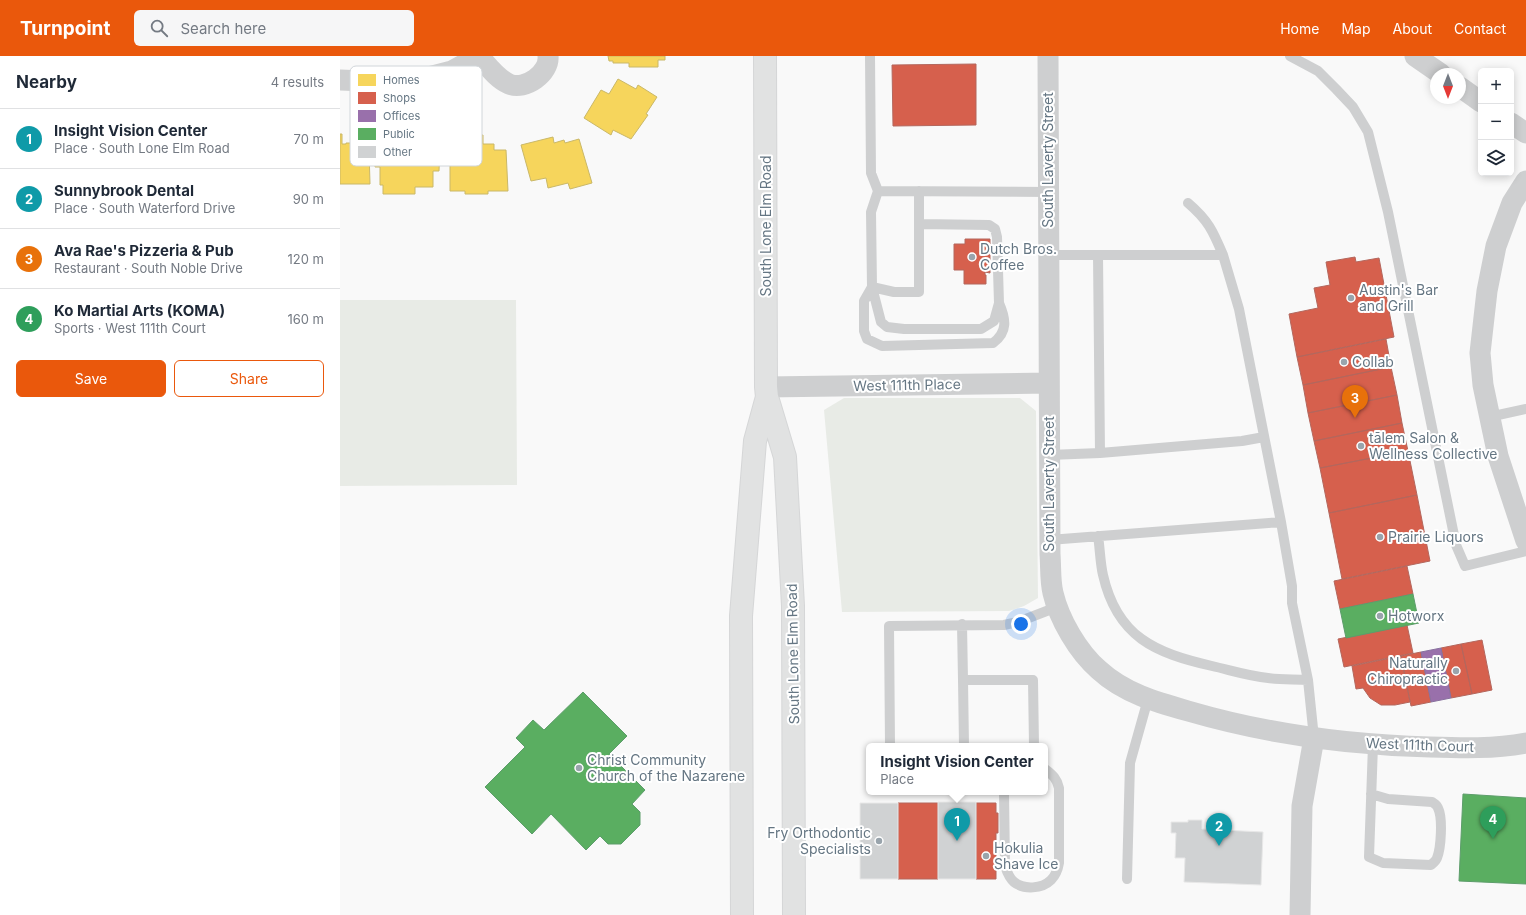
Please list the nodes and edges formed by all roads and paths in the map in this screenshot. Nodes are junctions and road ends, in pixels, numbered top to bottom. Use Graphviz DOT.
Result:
graph roads {
  1 [pos="479,56"];
  2 [pos="548,56"];
  3 [pos="765,56"];
  4 [pos="870,56"];
  5 [pos="1048,56"];
  6 [pos="1290,56"];
  7 [pos="1415,56"];
  8 [pos="462,66"];
  9 [pos="1432,68"];
  10 [pos="340,80"];
  11 [pos="350,80"];
  12 [pos="1466,91"];
  13 [pos="1478,100"];
  14 [pos="1514,125"];
  15 [pos="1526,133"];
  16 [pos="1526,181"];
  17 [pos="878,192"];
  18 [pos="919,192"];
  19 [pos="1049,192"];
  20 [pos="1188,203"];
  21 [pos="919,224"];
  22 [pos="1048,256"];
  23 [pos="1098,256"];
  24 [pos="1223,256"];
  25 [pos="872,288"];
  26 [pos="999,303"];
  27 [pos="1049,383"];
  28 [pos="767,392"];
  29 [pos="1526,409"];
  30 [pos="1489,417"];
  31 [pos="1264,437"];
  32 [pos="1100,453"];
  33 [pos="1049,455"];
  34 [pos="1281,522"];
  35 [pos="1098,536"];
  36 [pos="1049,540"];
  37 [pos="1526,541"];
  38 [pos="1526,551"];
  39 [pos="1057,607"];
  40 [pos="962,624"];
  41 [pos="963,680"];
  42 [pos="1308,680"];
  43 [pos="1148,699"];
  44 [pos="1314,738"];
  45 [pos="890,743"];
  46 [pos="964,743"];
  47 [pos="1034,743"];
  48 [pos="1526,743"];
  49 [pos="1373,745"];
  50 [pos="1048,771"];
  51 [pos="1371,794"];
  52 [pos="1004,795"];
  53 [pos="1127,879"];
  54 [pos="742,915"];
  55 [pos="794,915"];
  56 [pos="1300,915"];
  1 -- 2 [label="street"];
  1 -- 8 [label="street"];
  3 -- 28 [label="street, South Lone Elm Road"];
  4 -- 17 [label="lane"];
  5 -- 19 [label="street, South Laverty Street"];
  6 -- 38 [label="lane"];
  7 -- 9 [label="street"];
  10 -- 11 [label="street"];
  12 -- 13 [label="street"];
  14 -- 15 [label="street"];
  16 -- 30 [label="street"];
  17 -- 18 [label="lane"];
  17 -- 25 [label="lane"];
  18 -- 19 [label="lane"];
  18 -- 21 [label="lane"];
  19 -- 22 [label="street, South Laverty Street"];
  20 -- 24 [label="lane"];
  21 -- 25 [label="lane"];
  21 -- 26 [label="lane"];
  22 -- 23 [label="lane"];
  22 -- 27 [label="street, South Laverty Street"];
  23 -- 24 [label="lane"];
  23 -- 32 [label="lane"];
  24 -- 31 [label="lane"];
  25 -- 26 [label="lane"];
  25 -- 26 [label="lane"];
  27 -- 28 [label="street, West 111th Place"];
  27 -- 33 [label="street, South Laverty Street"];
  28 -- 54 [label="street, South Lone Elm Road"];
  28 -- 55 [label="street, South Lone Elm Road"];
  29 -- 30 [label="lane"];
  30 -- 37 [label="street"];
  31 -- 32 [label="lane"];
  31 -- 34 [label="lane"];
  32 -- 33 [label="lane"];
  33 -- 36 [label="street, South Laverty Street"];
  34 -- 35 [label="lane"];
  34 -- 42 [label="lane"];
  35 -- 36 [label="lane"];
  35 -- 42 [label="lane"];
  36 -- 39 [label="street, South Laverty Street"];
  39 -- 40 [label="lane"];
  39 -- 43 [label="street, South Laverty Street"];
  40 -- 41 [label="lane"];
  40 -- 45 [label="lane"];
  41 -- 46 [label="lane"];
  41 -- 47 [label="lane"];
  42 -- 44 [label="lane"];
  43 -- 44 [label="street, South Laverty Street"];
  43 -- 53 [label="lane"];
  44 -- 49 [label="street, West 111th Court"];
  44 -- 56 [label="street"];
  48 -- 49 [label="street, West 111th Court"];
  49 -- 51 [label="lane"];
  50 -- 52 [label="lane"];
  51 -- 51 [label="lane"];
}
